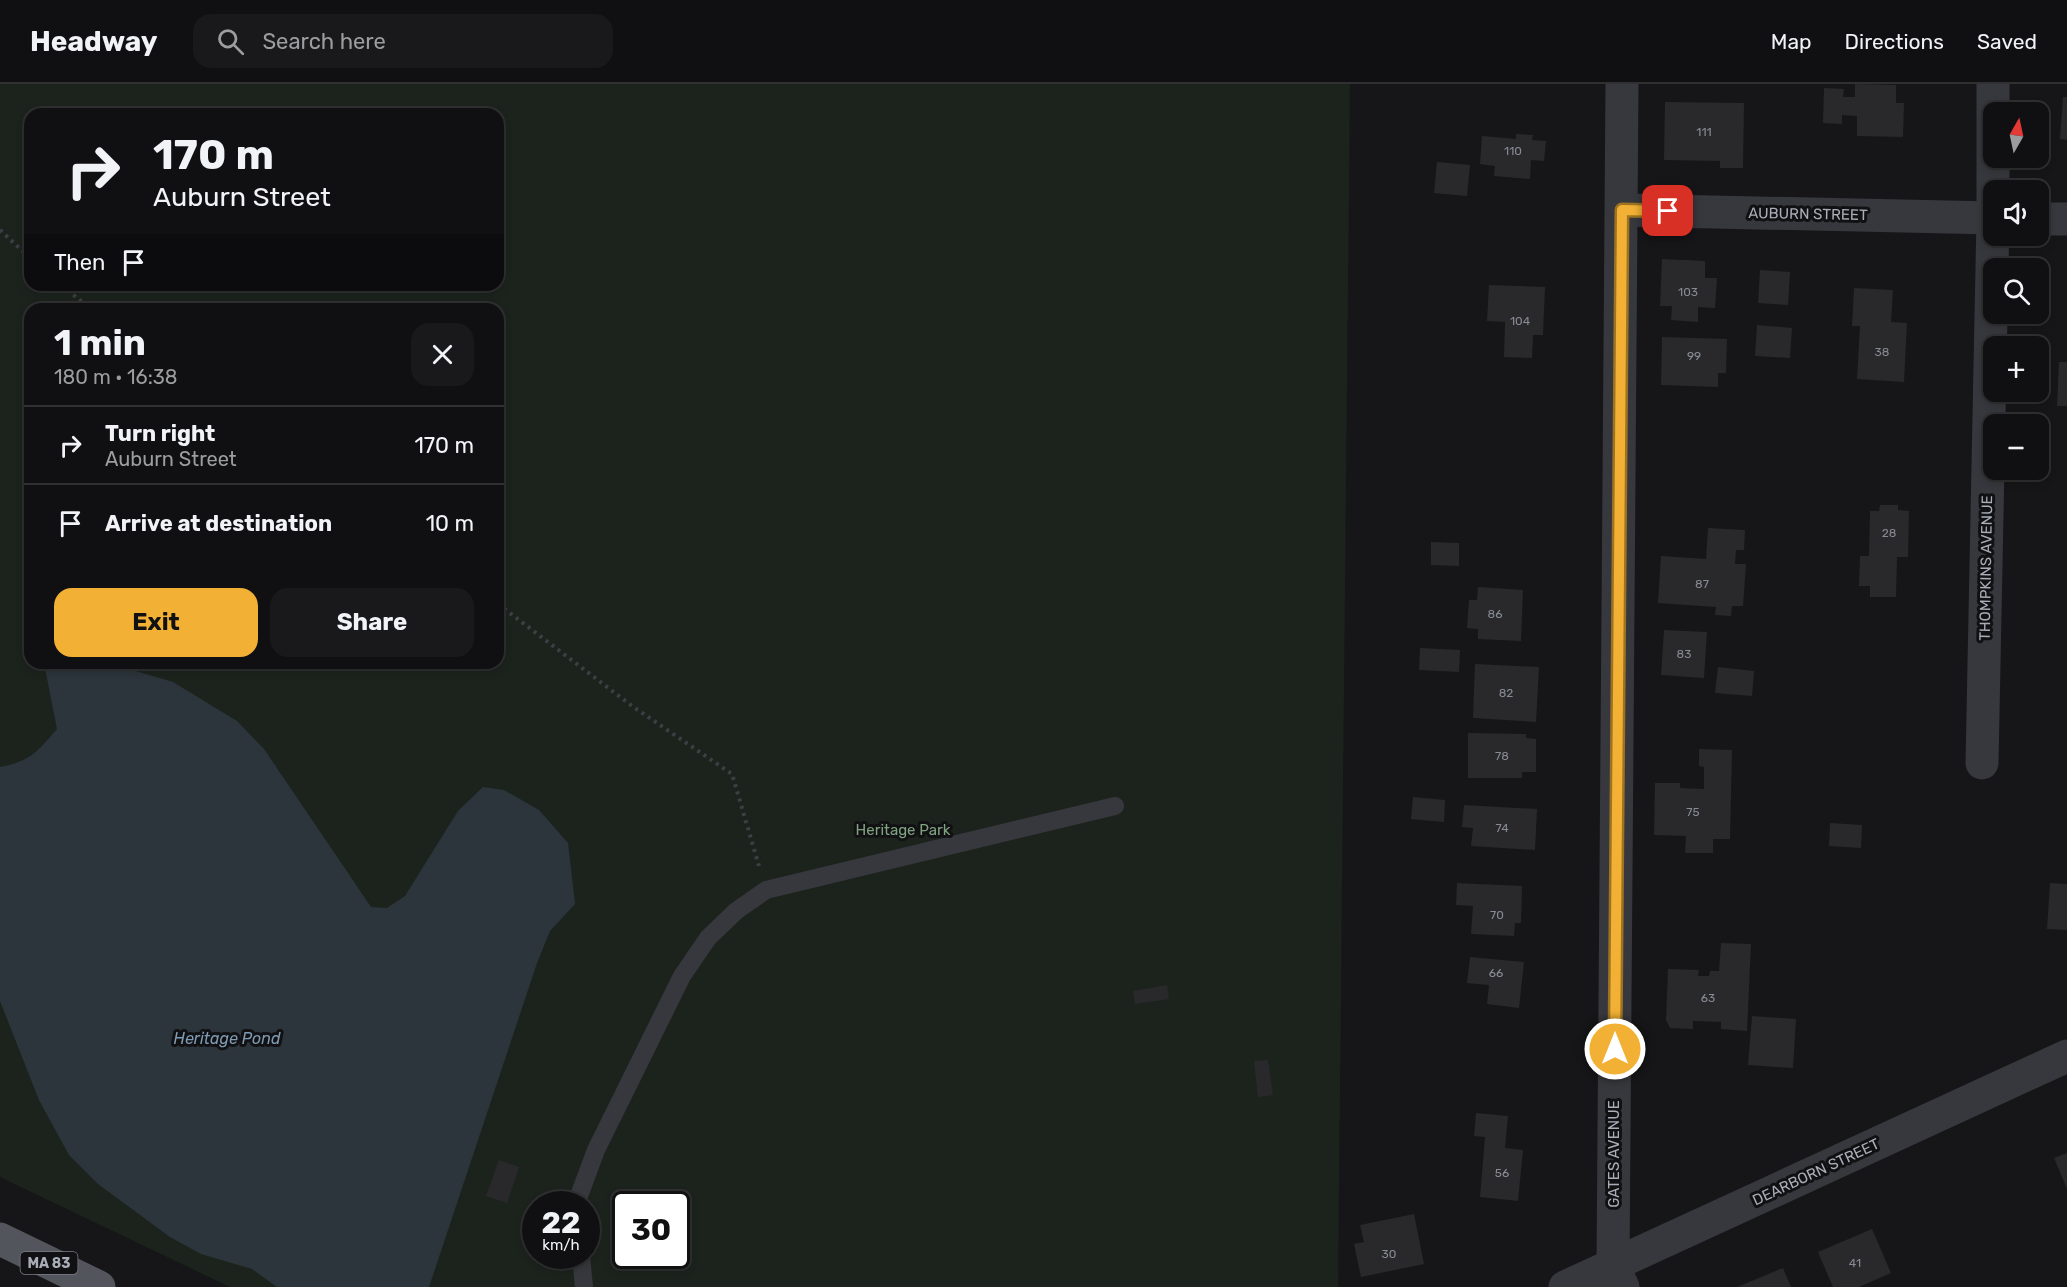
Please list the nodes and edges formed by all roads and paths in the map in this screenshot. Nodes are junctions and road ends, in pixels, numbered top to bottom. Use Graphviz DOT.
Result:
graph roads {
  1 [pos="1622,84"];
  2 [pos="1993,84"];
  3 [pos="1993,180"];
  4 [pos="1622,210"];
  5 [pos="1983,218"];
  6 [pos="2049,219"];
  7 [pos="2067,219"];
  8 [pos="0,230"];
  9 [pos="1992,246"];
  10 [pos="24,252"];
  11 [pos="69,291"];
  12 [pos="83,303"];
  13 [pos="504,609"];
  14 [pos="1982,764"];
  15 [pos="1115,806"];
  16 [pos="766,890"];
  17 [pos="2067,1056"];
  18 [pos="581,1191"];
  19 [pos="0,1239"];
  20 [pos="582,1269"];
  21 [pos="1618,1276"];
  22 [pos="99,1287"];
  23 [pos="584,1287"];
  24 [pos="1565,1287"];
  1 -- 4 [label="street, GATES AVENUE"];
  2 -- 3 [label="street, THOMPKINS AVENUE"];
  4 -- 5 [label="street, AUBURN STREET"];
  4 -- 21 [label="street, GATES AVENUE"];
  6 -- 7 [label="street"];
  8 -- 10 [label="path"];
  9 -- 14 [label="street, THOMPKINS AVENUE"];
  11 -- 12 [label="path"];
  13 -- 16 [label="path"];
  15 -- 16 [label="lane"];
  16 -- 18 [label="lane"];
  17 -- 21 [label="street, DEARBORN STREET"];
  19 -- 22 [label="main road, MA 83"];
  20 -- 23 [label="lane"];
  21 -- 24 [label="street, DEARBORN STREET"];
}
